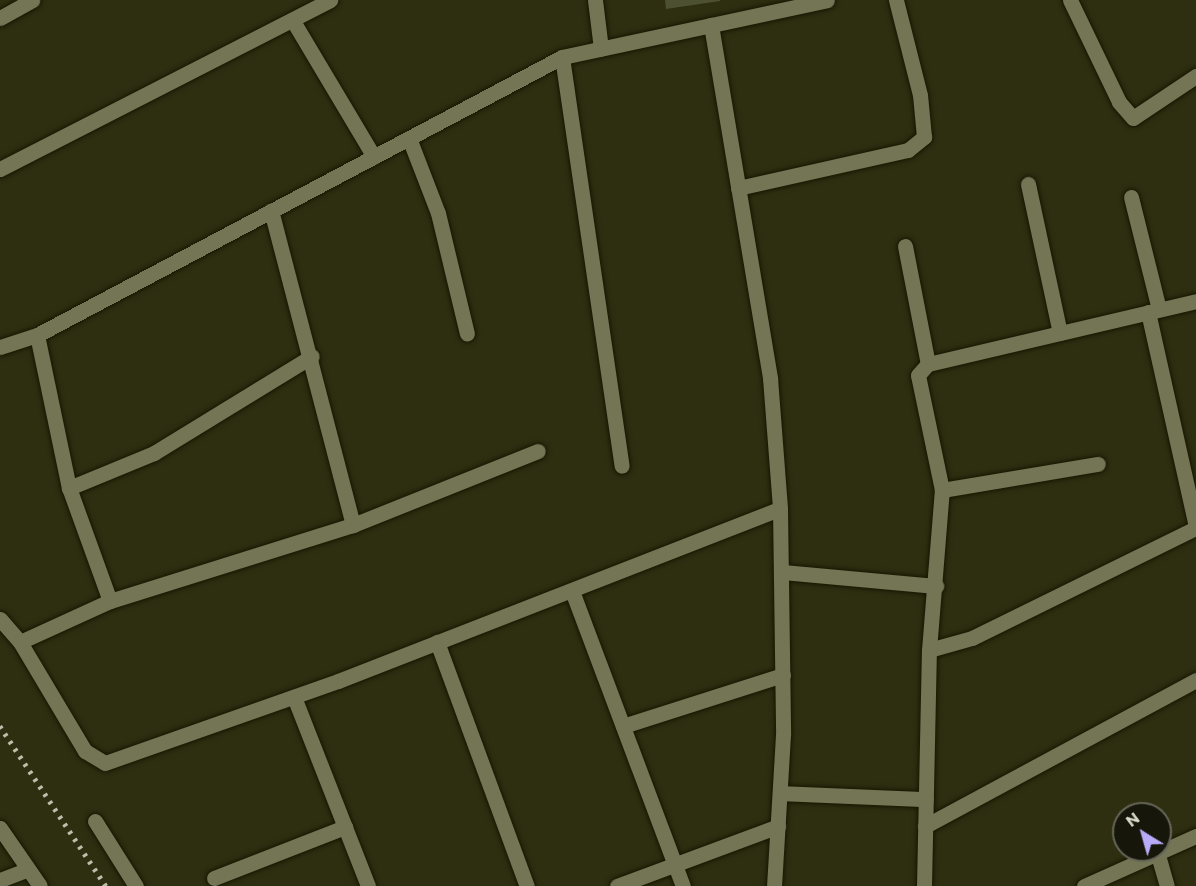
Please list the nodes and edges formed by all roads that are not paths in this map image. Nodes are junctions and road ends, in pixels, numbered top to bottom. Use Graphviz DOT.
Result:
graph roads {
  1 [pos="32,0"];
  2 [pos="330,0"];
  3 [pos="595,0"];
  4 [pos="827,0"];
  5 [pos="896,0"];
  6 [pos="1070,0"];
  7 [pos="766,6"];
  8 [pos="0,18"];
  9 [pos="293,21"];
  10 [pos="711,25"];
  11 [pos="601,49"];
  12 [pos="562,57"];
  13 [pos="1196,76"];
  14 [pos="409,138"];
  15 [pos="374,157"];
  16 [pos="0,169"];
  17 [pos="1028,184"];
  18 [pos="738,188"];
  19 [pos="1131,198"];
  20 [pos="271,211"];
  21 [pos="905,246"];
  22 [pos="1196,301"];
  23 [pos="1153,311"];
  24 [pos="1060,333"];
  25 [pos="467,334"];
  26 [pos="37,335"];
  27 [pos="0,346"];
  28 [pos="312,356"];
  29 [pos="928,364"];
  30 [pos="538,451"];
  31 [pos="1098,464"];
  32 [pos="621,466"];
  33 [pos="69,488"];
  34 [pos="942,490"];
  35 [pos="780,509"];
  36 [pos="353,525"];
  37 [pos="1196,527"];
  38 [pos="782,572"];
  39 [pos="936,586"];
  40 [pos="572,591"];
  41 [pos="110,601"];
  42 [pos="0,619"];
  43 [pos="20,642"];
  44 [pos="437,642"];
  45 [pos="929,650"];
  46 [pos="783,675"];
  47 [pos="1196,680"];
  48 [pos="294,697"];
  49 [pos="623,726"];
  50 [pos="780,793"];
  51 [pos="926,799"];
  52 [pos="95,821"];
  53 [pos="778,826"];
  54 [pos="925,826"];
  55 [pos="0,828"];
  56 [pos="345,828"];
  57 [pos="1196,836"];
  58 [pos="1172,848"];
  59 [pos="1146,862"];
  60 [pos="1160,862"];
  61 [pos="675,864"];
  62 [pos="28,869"];
  63 [pos="214,878"];
  64 [pos="1118,879"];
  65 [pos="0,880"];
  66 [pos="40,886"];
  67 [pos="136,886"];
  68 [pos="368,886"];
  69 [pos="527,886"];
  70 [pos="617,886"];
  71 [pos="683,886"];
  72 [pos="774,886"];
  73 [pos="924,886"];
  74 [pos="1084,886"];
  75 [pos="1167,886"];
  1 -- 8 [label="street"];
  2 -- 9 [label="street"];
  3 -- 11 [label="street"];
  4 -- 7 [label="street"];
  5 -- 18 [label="street"];
  6 -- 13 [label="street"];
  7 -- 10 [label="street"];
  9 -- 15 [label="street"];
  9 -- 16 [label="street"];
  10 -- 11 [label="street"];
  10 -- 18 [label="street"];
  11 -- 12 [label="street"];
  12 -- 14 [label="street"];
  12 -- 32 [label="street"];
  14 -- 15 [label="street"];
  14 -- 25 [label="street"];
  15 -- 20 [label="street"];
  17 -- 24 [label="street"];
  18 -- 35 [label="street"];
  19 -- 23 [label="street"];
  20 -- 26 [label="street"];
  20 -- 28 [label="street"];
  21 -- 29 [label="street"];
  22 -- 23 [label="street"];
  23 -- 24 [label="street"];
  23 -- 37 [label="street"];
  24 -- 29 [label="street"];
  26 -- 27 [label="street"];
  26 -- 33 [label="street"];
  28 -- 33 [label="street"];
  28 -- 36 [label="street"];
  29 -- 34 [label="street"];
  30 -- 36 [label="street"];
  31 -- 34 [label="street"];
  33 -- 41 [label="street"];
  34 -- 39 [label="street"];
  35 -- 38 [label="street"];
  35 -- 40 [label="street"];
  36 -- 41 [label="street"];
  37 -- 45 [label="street"];
  38 -- 39 [label="street"];
  38 -- 46 [label="street"];
  39 -- 45 [label="street"];
  40 -- 44 [label="street"];
  40 -- 49 [label="street"];
  41 -- 43 [label="street"];
  42 -- 43 [label="street"];
  43 -- 48 [label="street"];
  44 -- 48 [label="street"];
  44 -- 69 [label="street"];
  45 -- 51 [label="street"];
  46 -- 49 [label="street"];
  46 -- 50 [label="street"];
  47 -- 54 [label="street"];
  48 -- 56 [label="street"];
  49 -- 61 [label="street"];
  50 -- 51 [label="street"];
  50 -- 53 [label="street"];
  51 -- 54 [label="street"];
  52 -- 67 [label="street"];
  53 -- 61 [label="street"];
  53 -- 72 [label="street"];
  54 -- 73 [label="street"];
  55 -- 62 [label="street"];
  56 -- 63 [label="street"];
  56 -- 68 [label="street"];
  57 -- 58 [label="street"];
  59 -- 64 [label="street"];
  60 -- 75 [label="street"];
  61 -- 70 [label="street"];
  61 -- 71 [label="street"];
  62 -- 65 [label="street"];
  62 -- 66 [label="street"];
  64 -- 74 [label="street"];
}
